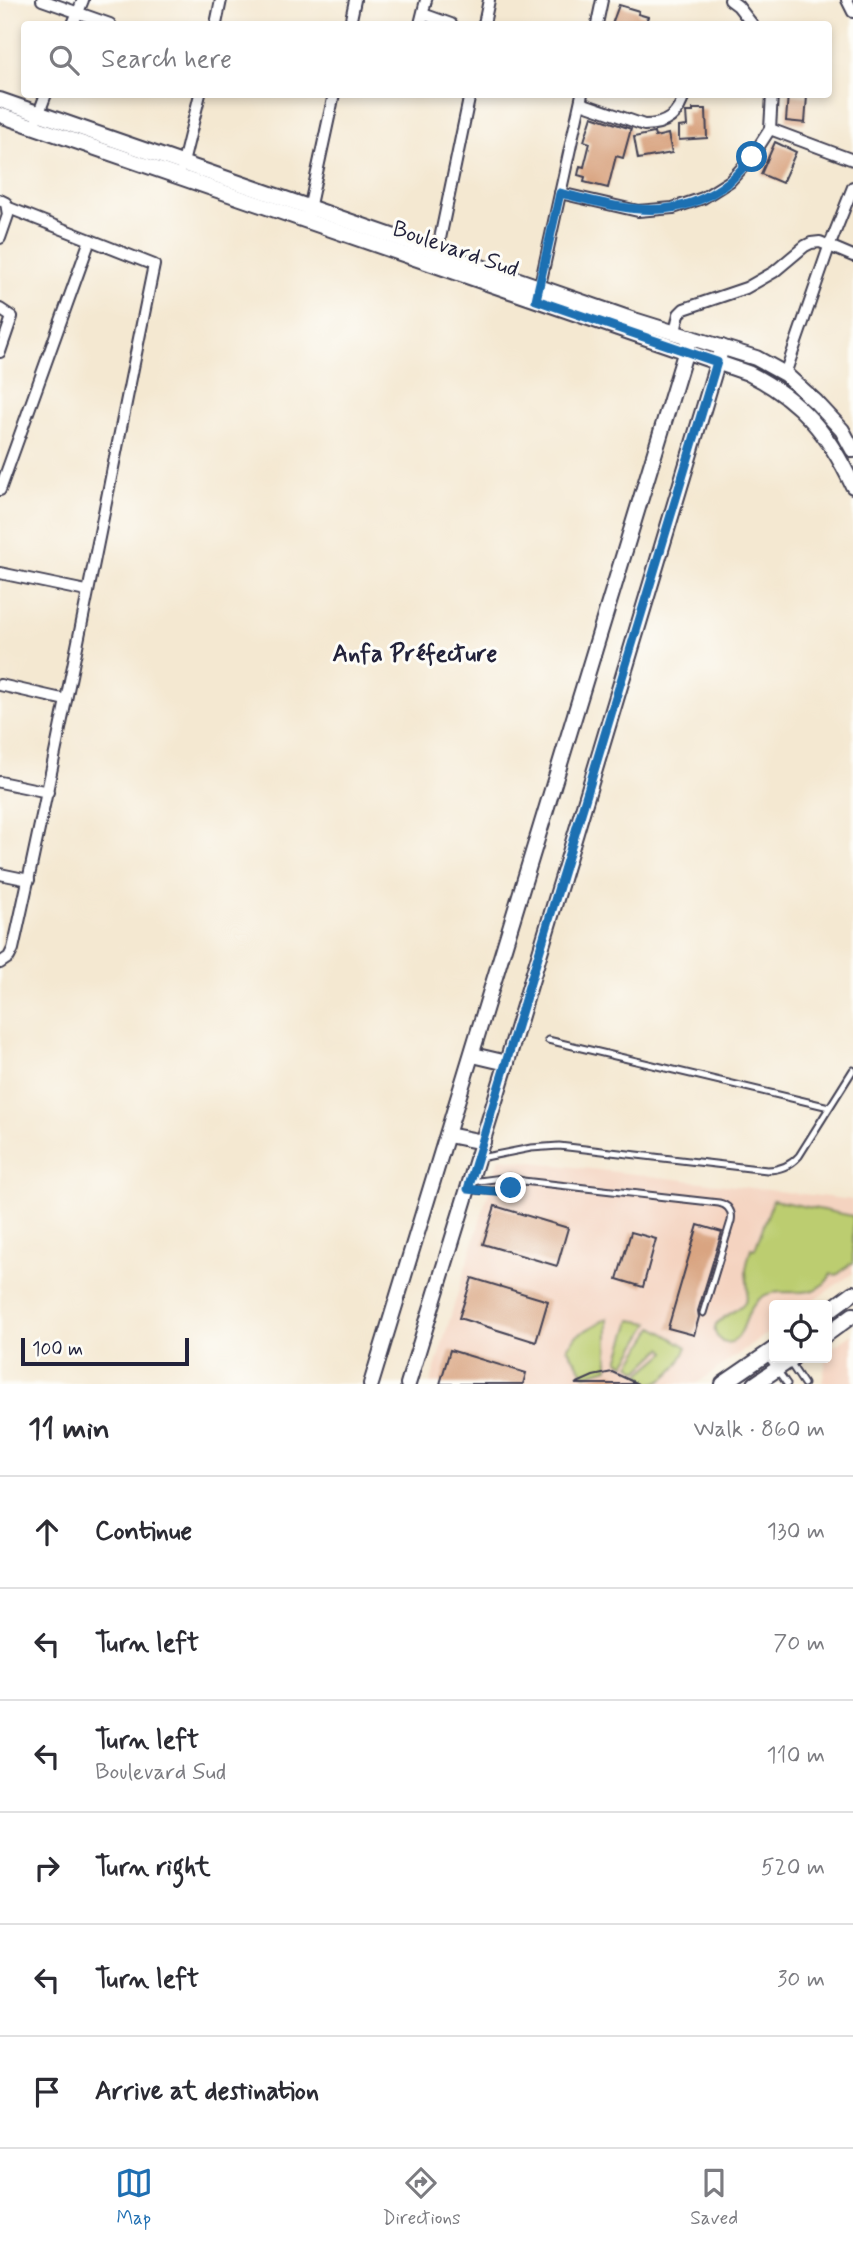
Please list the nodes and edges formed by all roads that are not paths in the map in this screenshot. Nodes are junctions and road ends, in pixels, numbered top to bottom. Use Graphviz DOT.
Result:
graph roads {
  1 [pos="42,0"];
  2 [pos="83,0"];
  3 [pos="221,0"];
  4 [pos="355,0"];
  5 [pos="426,0"];
  6 [pos="489,0"];
  7 [pos="602,0"];
  8 [pos="730,0"];
  9 [pos="847,0"];
  10 [pos="853,12"];
  11 [pos="76,19"];
  12 [pos="421,19"];
  13 [pos="217,21"];
  14 [pos="351,21"];
  15 [pos="485,21"];
  16 [pos="598,21"];
  17 [pos="750,21"];
  18 [pos="44,98"];
  19 [pos="199,98"];
  20 [pos="333,98"];
  21 [pos="469,98"];
  22 [pos="682,98"];
  23 [pos="772,98"];
  24 [pos="581,99"];
  25 [pos="0,100"];
  26 [pos="0,116"];
  27 [pos="36,120"];
  28 [pos="770,129"];
  29 [pos="853,160"];
  30 [pos="181,170"];
  31 [pos="853,187"];
  32 [pos="560,193"];
  33 [pos="4,204"];
  34 [pos="308,214"];
  35 [pos="0,238"];
  36 [pos="90,240"];
  37 [pos="829,247"];
  38 [pos="853,256"];
  39 [pos="436,258"];
  40 [pos="538,293"];
  41 [pos="0,309"];
  42 [pos="683,340"];
  43 [pos="722,346"];
  44 [pos="0,352"];
  45 [pos="717,362"];
  46 [pos="785,374"];
  47 [pos="847,427"];
  48 [pos="853,450"];
  49 [pos="853,486"];
  50 [pos="0,490"];
  51 [pos="0,573"];
  52 [pos="86,591"];
  53 [pos="0,685"];
  54 [pos="66,700"];
  55 [pos="0,782"];
  56 [pos="48,792"];
  57 [pos="0,874"];
  58 [pos="29,880"];
  59 [pos="0,963"];
  60 [pos="548,1040"];
  61 [pos="473,1055"];
  62 [pos="507,1063"];
  63 [pos="853,1070"];
  64 [pos="829,1107"];
  65 [pos="448,1135"];
  66 [pos="483,1142"];
  67 [pos="478,1158"];
  68 [pos="523,1181"];
  69 [pos="469,1186"];
  70 [pos="853,1293"];
  71 [pos="832,1308"];
  72 [pos="703,1313"];
  73 [pos="853,1315"];
  74 [pos="832,1330"];
  75 [pos="769,1353"];
  76 [pos="781,1367"];
  77 [pos="371,1384"];
  78 [pos="408,1384"];
  79 [pos="723,1384"];
  80 [pos="755,1384"];
  81 [pos="787,1384"];
  82 [pos="804,1384"];
  1 -- 11 [label="street"];
  2 -- 11 [label="street"];
  3 -- 13 [label="street"];
  4 -- 14 [label="street"];
  5 -- 12 [label="street"];
  6 -- 15 [label="street"];
  7 -- 16 [label="street"];
  8 -- 17 [label="street"];
  9 -- 10 [label="street"];
  18 -- 27 [label="street"];
  19 -- 30 [label="street"];
  20 -- 34 [label="street"];
  21 -- 39 [label="street"];
  22 -- 24 [label="street"];
  23 -- 28 [label="street"];
  24 -- 32 [label="street"];
  25 -- 27 [label="main road, Boulevard Sud"];
  26 -- 27 [label="main road, Boulevard Sud"];
  27 -- 30 [label="main road, Boulevard Sud"];
  28 -- 29 [label="street"];
  28 -- 32 [label="street"];
  30 -- 34 [label="main road, Boulevard Sud"];
  31 -- 37 [label="street"];
  32 -- 40 [label="street"];
  33 -- 35 [label="street"];
  33 -- 36 [label="street"];
  34 -- 39 [label="main road, Boulevard Sud"];
  36 -- 50 [label="street"];
  36 -- 52 [label="street"];
  37 -- 38 [label="street"];
  37 -- 42 [label="street"];
  37 -- 46 [label="street"];
  39 -- 40 [label="main road, Boulevard Sud"];
  40 -- 42 [label="main road, Boulevard Sud"];
  40 -- 42 [label="main road, Boulevard Sud"];
  41 -- 44 [label="street"];
  42 -- 43 [label="main road, Boulevard Sud"];
  42 -- 45 [label="main road, Boulevard Sud"];
  42 -- 61 [label="main road"];
  43 -- 45 [label="main road"];
  43 -- 46 [label="main road, Boulevard Sud"];
  45 -- 49 [label="main road, Boulevard Sud"];
  45 -- 62 [label="main road"];
  46 -- 47 [label="main road, Boulevard Sud"];
  47 -- 48 [label="main road, Boulevard Sud"];
  51 -- 52 [label="street"];
  52 -- 54 [label="street"];
  53 -- 54 [label="street"];
  54 -- 56 [label="street"];
  55 -- 56 [label="street"];
  56 -- 58 [label="street"];
  57 -- 58 [label="street"];
  58 -- 59 [label="street"];
  60 -- 64 [label="lane"];
  61 -- 62 [label="main road"];
  61 -- 65 [label="main road"];
  62 -- 66 [label="main road"];
  63 -- 64 [label="lane"];
  64 -- 67 [label="lane"];
  65 -- 66 [label="main road"];
  65 -- 77 [label="main road"];
  66 -- 67 [label="main road"];
  67 -- 69 [label="main road"];
  68 -- 69 [label="lane"];
  68 -- 69 [label="lane"];
  68 -- 72 [label="lane"];
  69 -- 78 [label="main road"];
  70 -- 71 [label="main road"];
  73 -- 74 [label="main road"];
  75 -- 79 [label="main road"];
  76 -- 80 [label="main road"];
  76 -- 81 [label="lane"];
  76 -- 82 [label="lane"];
}
